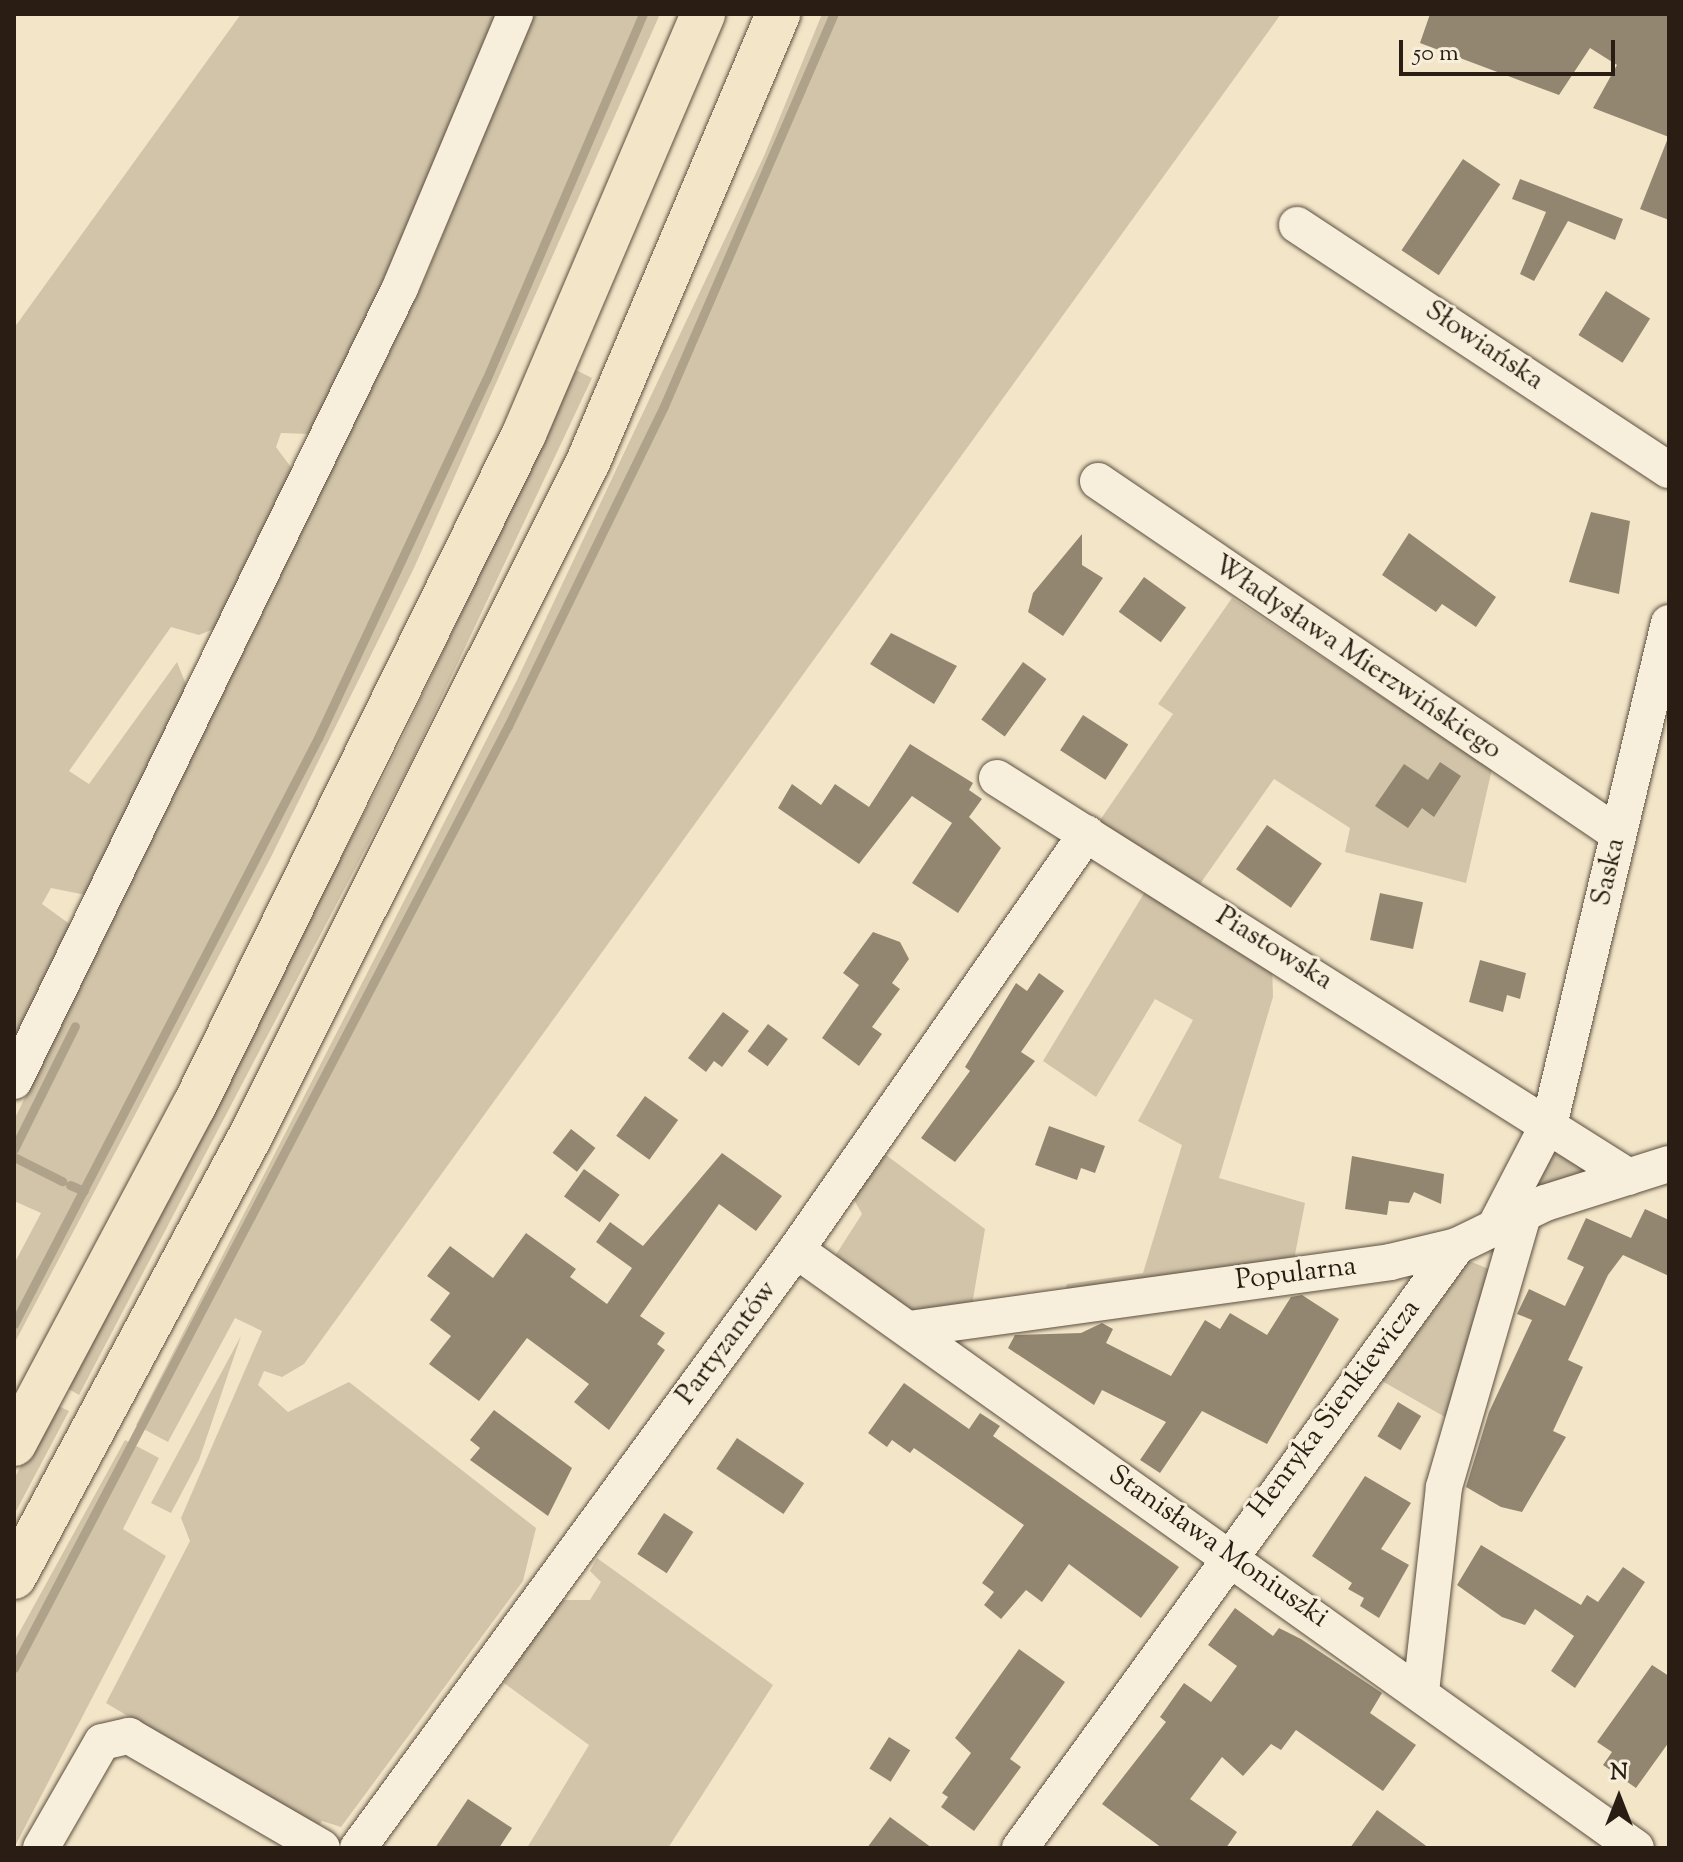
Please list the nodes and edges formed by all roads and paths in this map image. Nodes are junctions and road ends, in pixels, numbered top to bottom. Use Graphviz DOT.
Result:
graph roads {
  1 [pos="515,14"];
  2 [pos="703,14"];
  3 [pos="778,14"];
  4 [pos="1297,225"];
  5 [pos="1669,470"];
  6 [pos="1098,481"];
  7 [pos="1669,623"];
  8 [pos="997,778"];
  9 [pos="1087,833"];
  10 [pos="1618,834"];
  11 [pos="14,1081"];
  12 [pos="1550,1121"];
  13 [pos="1669,1164"];
  14 [pos="1629,1177"];
  15 [pos="1511,1216"];
  16 [pos="1457,1246"];
  17 [pos="796,1250"];
  18 [pos="909,1329"];
  19 [pos="14,1444"];
  20 [pos="1229,1553"];
  21 [pos="14,1577"];
  22 [pos="1421,1692"];
  23 [pos="41,1848"];
  24 [pos="322,1848"];
  25 [pos="358,1848"];
  26 [pos="1020,1848"];
  27 [pos="1636,1848"];
  1 -- 11 [label="street"];
  2 -- 19 [label="highway"];
  3 -- 21 [label="highway"];
  4 -- 5 [label="street, Słowiańska"];
  6 -- 10 [label="street, Władysława Mierzwińskiego"];
  7 -- 10 [label="street, Saska"];
  8 -- 9 [label="street, Piastowska"];
  9 -- 12 [label="street, Piastowska"];
  9 -- 17 [label="street, Partyzantów"];
  10 -- 12 [label="street, Saska"];
  12 -- 14 [label="street, Piastowska"];
  12 -- 15 [label="street, Saska"];
  13 -- 14 [label="street, Popularna"];
  14 -- 15 [label="street, Popularna"];
  15 -- 16 [label="street, Popularna"];
  15 -- 22 [label="street"];
  16 -- 18 [label="street, Popularna"];
  16 -- 20 [label="street, Henryka Sienkiewicza"];
  17 -- 18 [label="street, Stanisława Moniuszki"];
  17 -- 25 [label="street, Partyzantów"];
  18 -- 20 [label="street, Stanisława Moniuszki"];
  20 -- 22 [label="street, Stanisława Moniuszki"];
  20 -- 26 [label="street, Henryka Sienkiewicza"];
  22 -- 27 [label="street, Stanisława Moniuszki"];
  23 -- 24 [label="street"];
}
